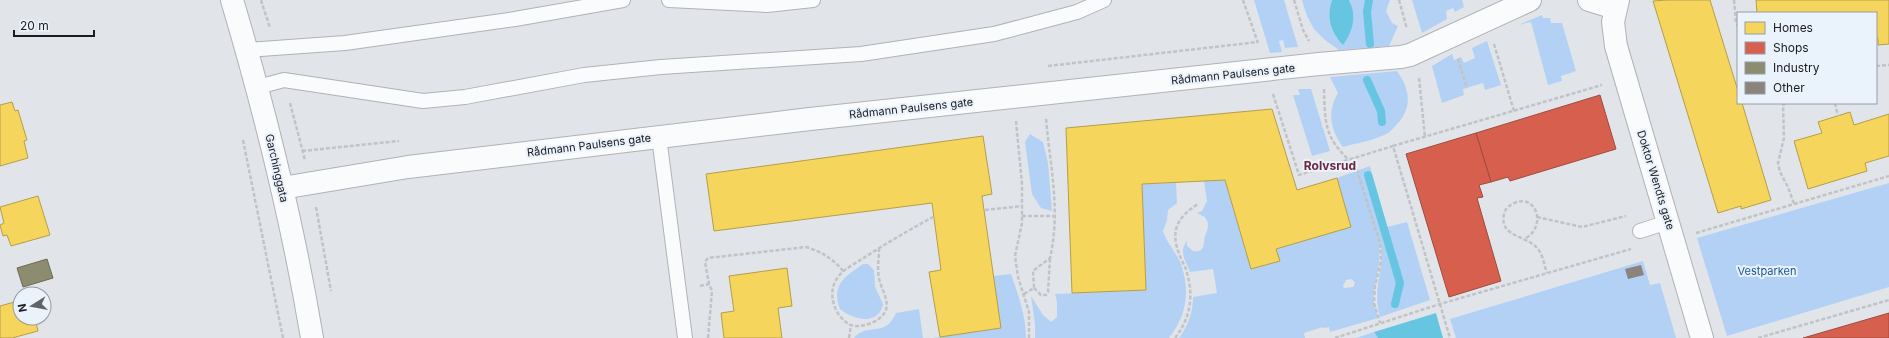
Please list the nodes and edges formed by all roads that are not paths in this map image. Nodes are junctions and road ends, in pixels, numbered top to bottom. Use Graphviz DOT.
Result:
graph roads {
  1 [pos="232,0"];
  2 [pos="623,0"];
  3 [pos="669,0"];
  4 [pos="813,0"];
  5 [pos="1104,0"];
  6 [pos="1530,0"];
  7 [pos="1589,0"];
  8 [pos="1615,10"];
  9 [pos="247,50"];
  10 [pos="258,87"];
  11 [pos="659,137"];
  12 [pos="282,188"];
  13 [pos="1668,222"];
  14 [pos="1640,231"];
  15 [pos="312,338"];
  16 [pos="685,338"];
  17 [pos="1702,338"];
  1 -- 9 [label="street, Garchinggata"];
  2 -- 9 [label="lane"];
  3 -- 4 [label="lane"];
  5 -- 10 [label="lane"];
  6 -- 11 [label="street, Rådmann Paulsens gate"];
  7 -- 8 [label="street"];
  8 -- 13 [label="street, Doktor Wendts gate"];
  9 -- 10 [label="street, Garchinggata"];
  10 -- 12 [label="street, Garchinggata"];
  11 -- 12 [label="street, Rådmann Paulsens gate"];
  11 -- 16 [label="lane"];
  12 -- 15 [label="street, Garchinggata"];
  13 -- 14 [label="lane"];
  13 -- 17 [label="street, Doktor Wendts gate"];
}
